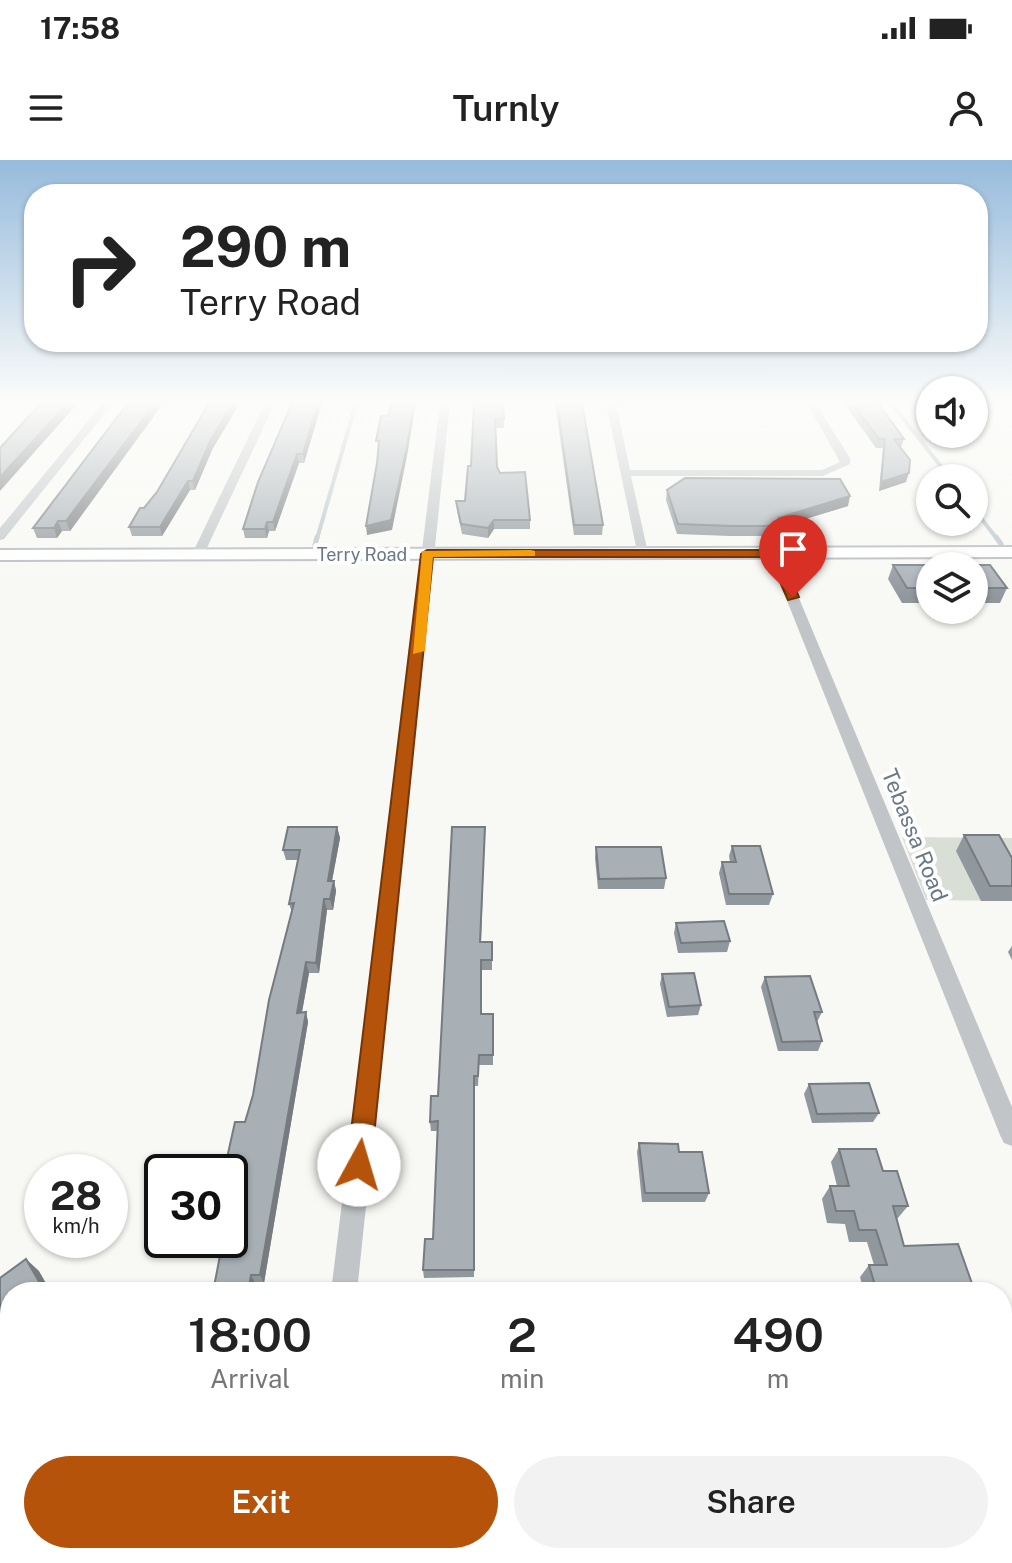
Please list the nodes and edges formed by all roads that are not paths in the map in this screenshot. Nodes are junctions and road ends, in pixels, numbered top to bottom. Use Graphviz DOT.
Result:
graph roads {
  1 [pos="55,468"];
  2 [pos="239,468"];
  3 [pos="437,468"];
  4 [pos="624,468"];
  5 [pos="839,468"];
  6 [pos="625,473"];
  7 [pos="0,536"];
  8 [pos="1012,552"];
  9 [pos="642,553"];
  10 [pos="774,553"];
  11 [pos="198,554"];
  12 [pos="427,554"];
  13 [pos="0,555"];
  14 [pos="1012,1135"];
  15 [pos="345,1282"];
  1 -- 7 [label="street"];
  2 -- 11 [label="street"];
  3 -- 12 [label="street"];
  4 -- 6 [label="street"];
  5 -- 6 [label="street"];
  6 -- 9 [label="street"];
  8 -- 10 [label="street, Terry Road"];
  9 -- 10 [label="street, Terry Road"];
  9 -- 12 [label="street, Terry Road"];
  10 -- 14 [label="street, Tebassa Road"];
  11 -- 12 [label="street, Terry Road"];
  11 -- 13 [label="street, Terry Road"];
  12 -- 15 [label="street"];
}
